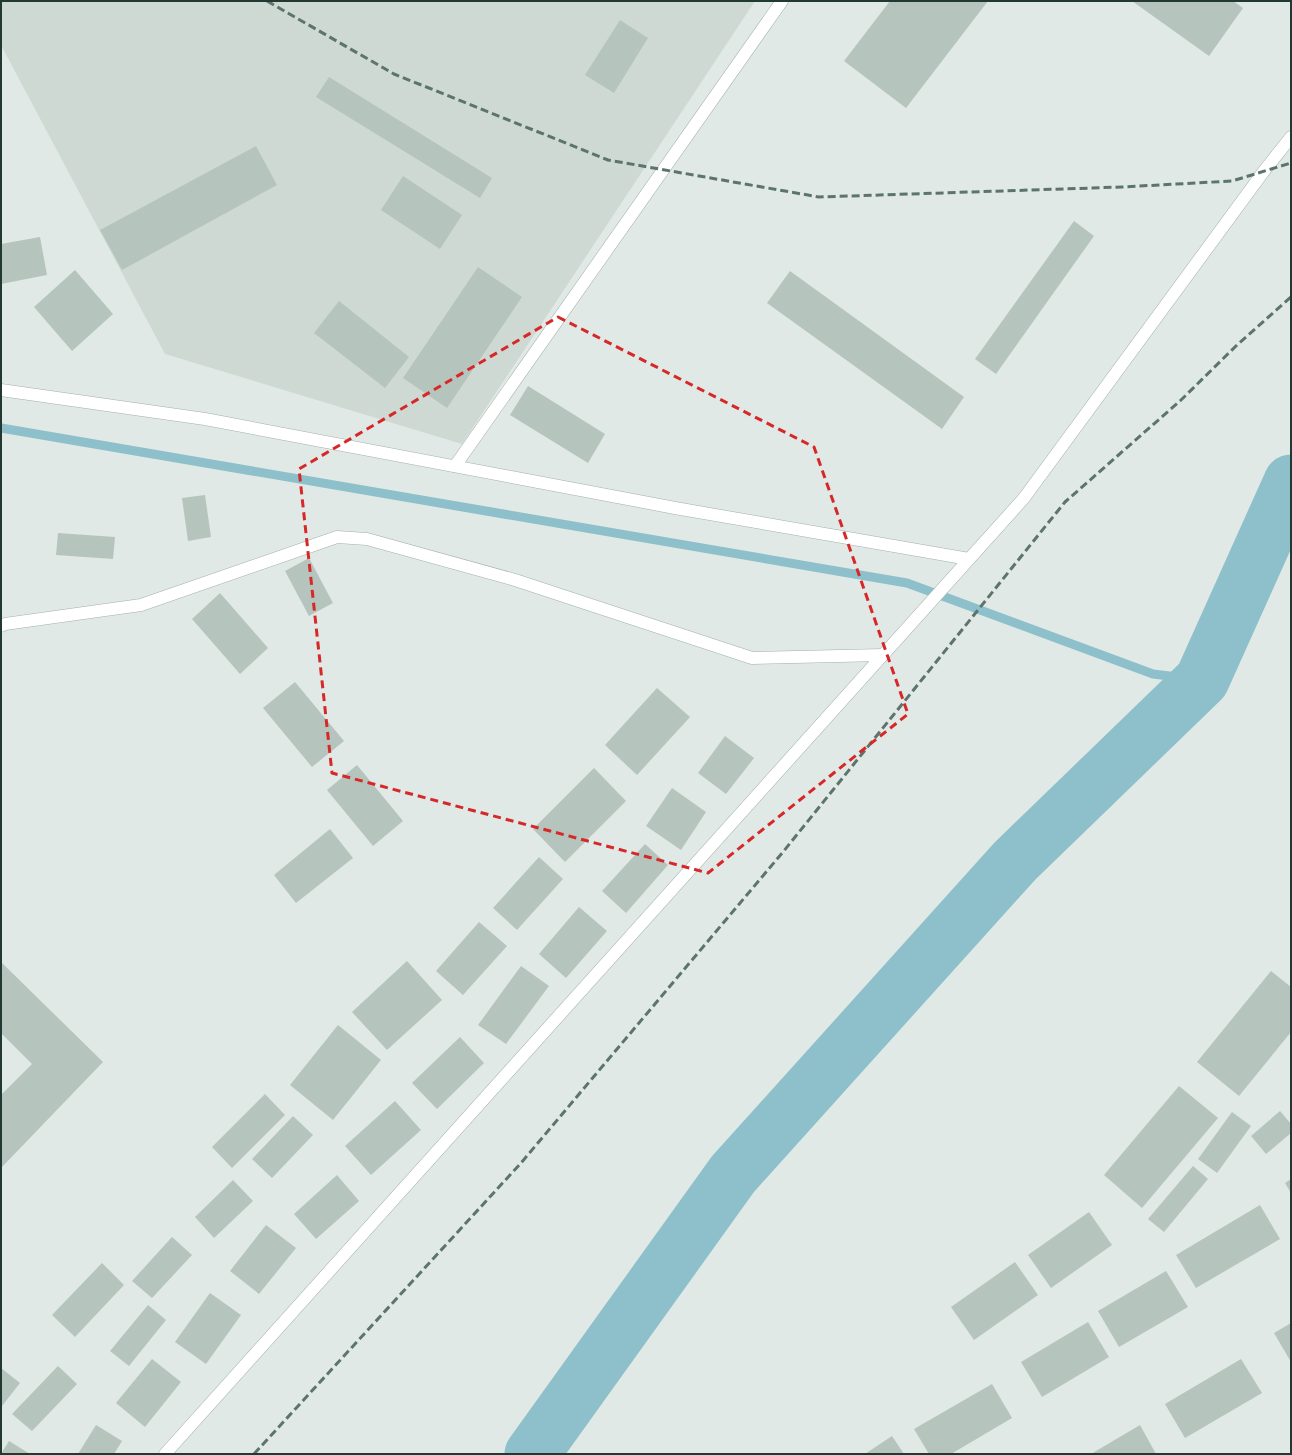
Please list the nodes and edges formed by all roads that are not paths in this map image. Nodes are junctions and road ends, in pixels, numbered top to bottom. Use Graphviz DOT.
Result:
graph roads {
  1 [pos="782,1"];
  2 [pos="1291,137"];
  3 [pos="1,390"];
  4 [pos="455,466"];
  5 [pos="969,559"];
  6 [pos="1,626"];
  7 [pos="883,655"];
  8 [pos="165,1454"];
  1 -- 4 [label="street"];
  2 -- 5 [label="street"];
  3 -- 4 [label="street"];
  4 -- 5 [label="street"];
  5 -- 7 [label="street"];
  6 -- 7 [label="street"];
  7 -- 8 [label="street"];
}
